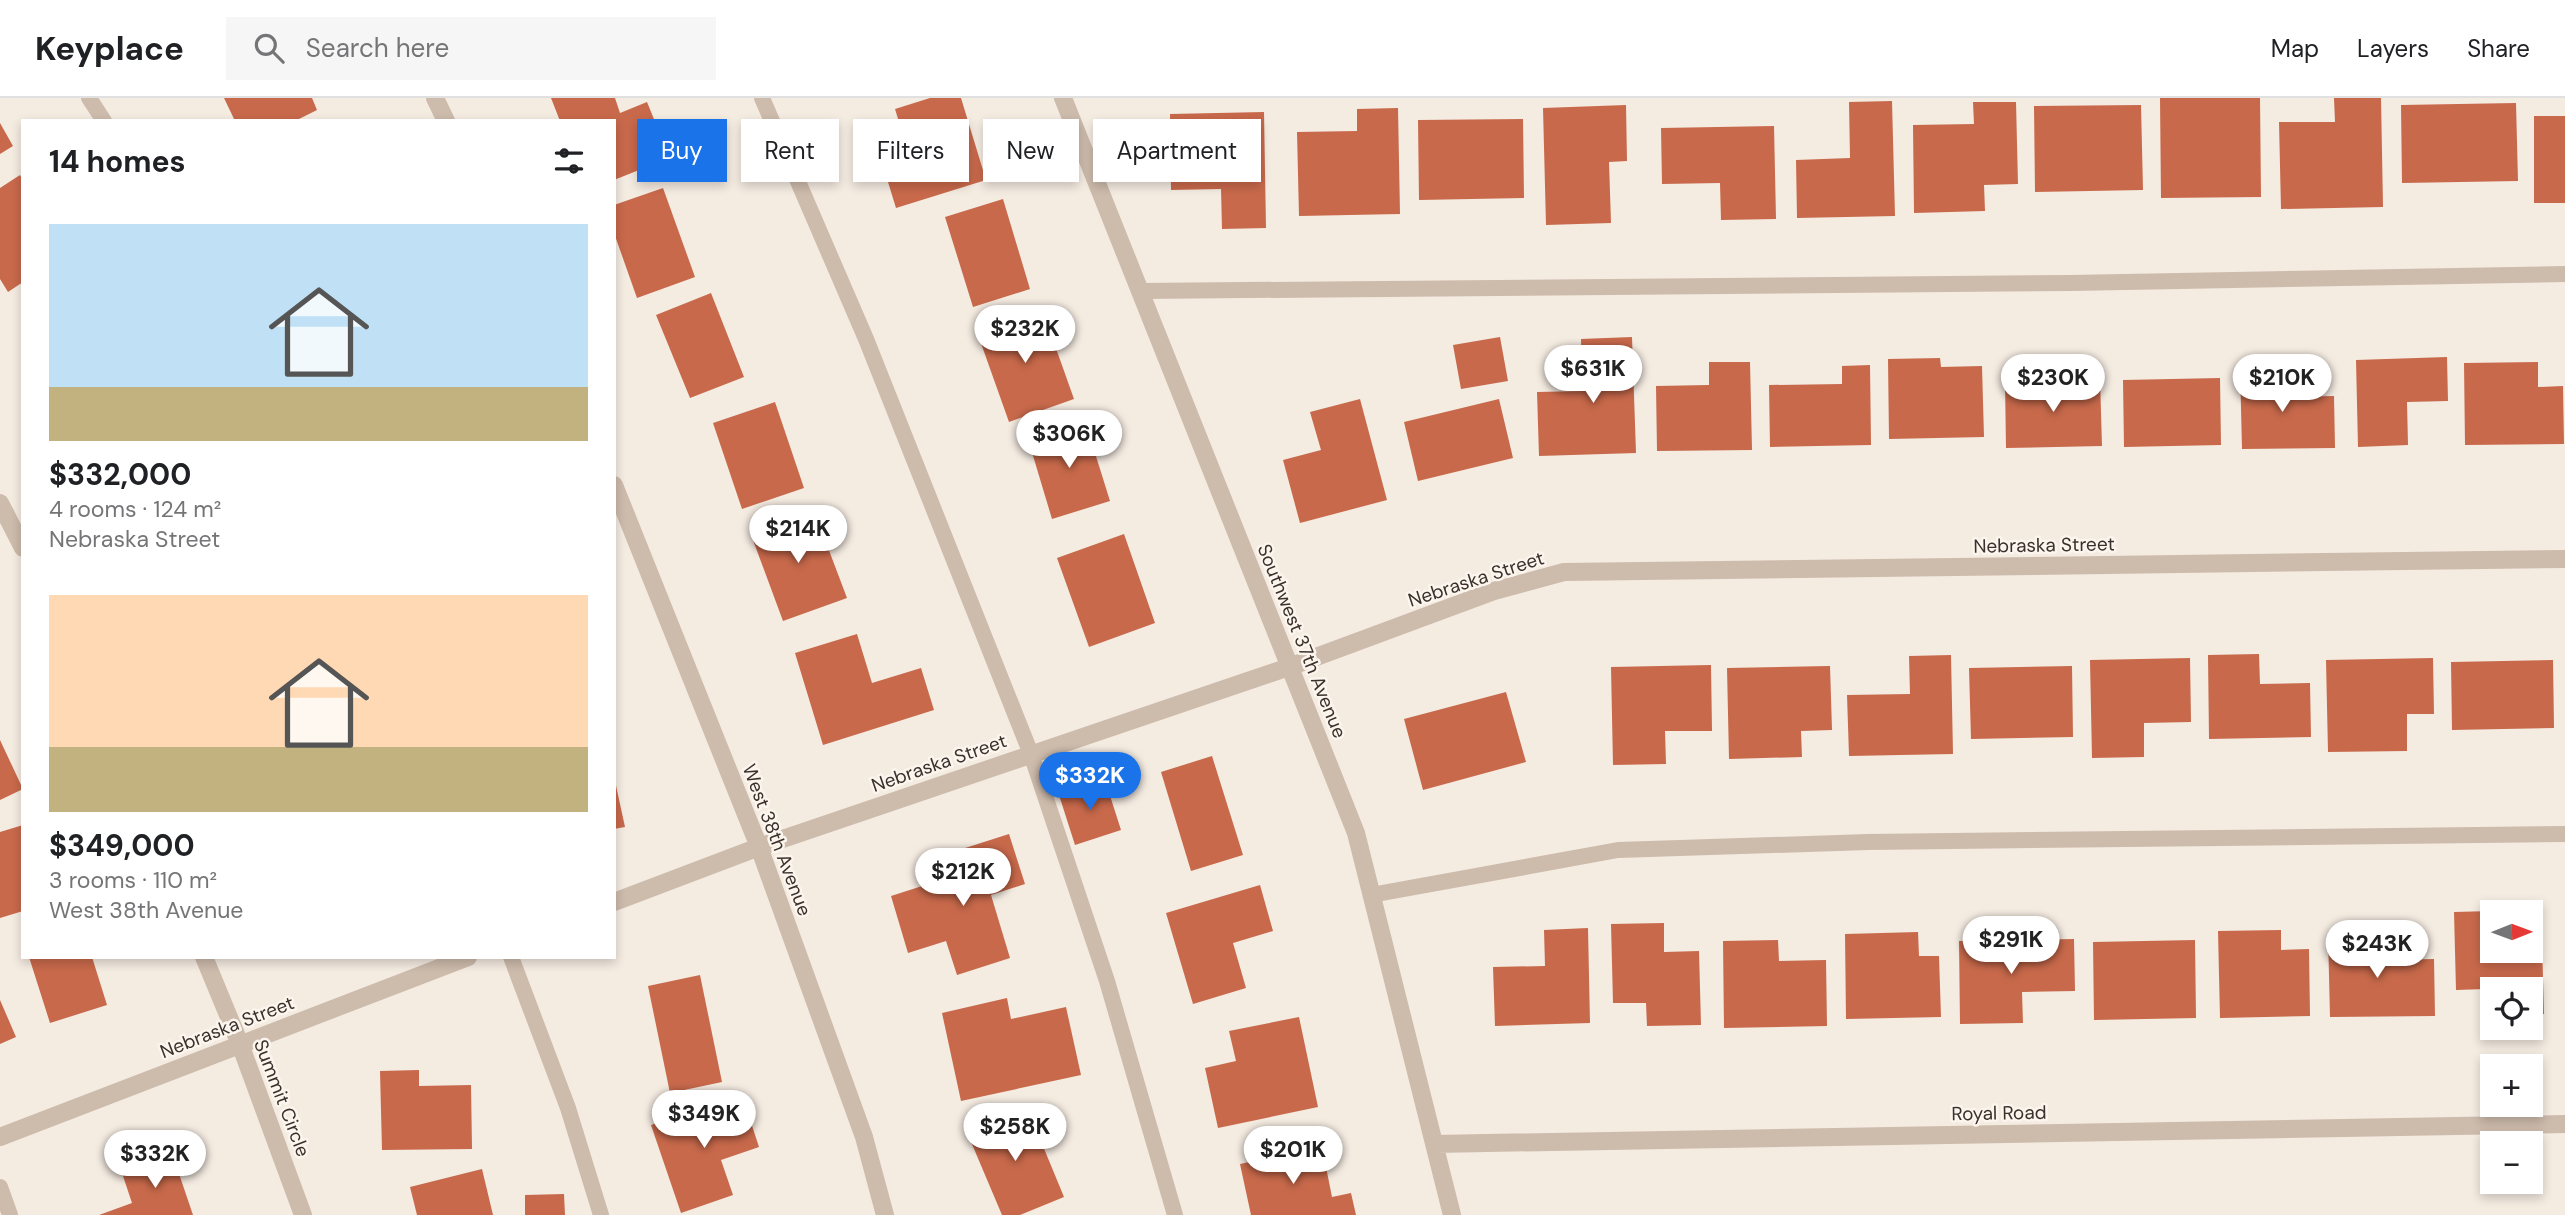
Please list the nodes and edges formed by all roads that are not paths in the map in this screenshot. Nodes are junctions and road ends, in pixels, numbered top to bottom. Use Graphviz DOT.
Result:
graph roads {
  1 [pos="89,98"];
  2 [pos="435,98"];
  3 [pos="762,98"];
  4 [pos="1063,98"];
  5 [pos="103,119"];
  6 [pos="445,119"];
  7 [pos="2565,274"];
  8 [pos="1140,291"];
  9 [pos="616,490"];
  10 [pos="0,503"];
  11 [pos="21,544"];
  12 [pos="2565,559"];
  13 [pos="1289,667"];
  14 [pos="1031,754"];
  15 [pos="2565,834"];
  16 [pos="759,847"];
  17 [pos="1371,895"];
  18 [pos="616,901"];
  19 [pos="205,959"];
  20 [pos="463,959"];
  21 [pos="512,959"];
  22 [pos="240,1045"];
  23 [pos="2565,1124"];
  24 [pos="0,1137"];
  25 [pos="1434,1144"];
  26 [pos="0,1187"];
  27 [pos="10,1215"];
  28 [pos="303,1215"];
  29 [pos="601,1215"];
  30 [pos="885,1215"];
  31 [pos="1175,1215"];
  32 [pos="1452,1215"];
  1 -- 5 [label="lane"];
  2 -- 6 [label="street"];
  3 -- 14 [label="lane"];
  4 -- 8 [label="street, Southwest 37th Avenue"];
  7 -- 8 [label="lane"];
  8 -- 13 [label="street, Southwest 37th Avenue"];
  9 -- 16 [label="street, West 38th Avenue"];
  10 -- 11 [label="street"];
  12 -- 13 [label="street, Nebraska Street"];
  13 -- 14 [label="street, Nebraska Street"];
  13 -- 17 [label="street, Southwest 37th Avenue"];
  14 -- 16 [label="street, Nebraska Street"];
  14 -- 31 [label="lane"];
  15 -- 17 [label="lane"];
  16 -- 18 [label="street, Nebraska Street"];
  16 -- 30 [label="street, West 38th Avenue"];
  17 -- 25 [label="street, Southwest 37th Avenue"];
  19 -- 22 [label="street, Summit Circle"];
  20 -- 22 [label="street, Nebraska Street"];
  21 -- 29 [label="lane"];
  22 -- 24 [label="street, Nebraska Street"];
  22 -- 28 [label="street, Summit Circle"];
  23 -- 25 [label="street, Royal Road"];
  25 -- 32 [label="street, Southwest 37th Avenue"];
  26 -- 27 [label="lane"];
}
